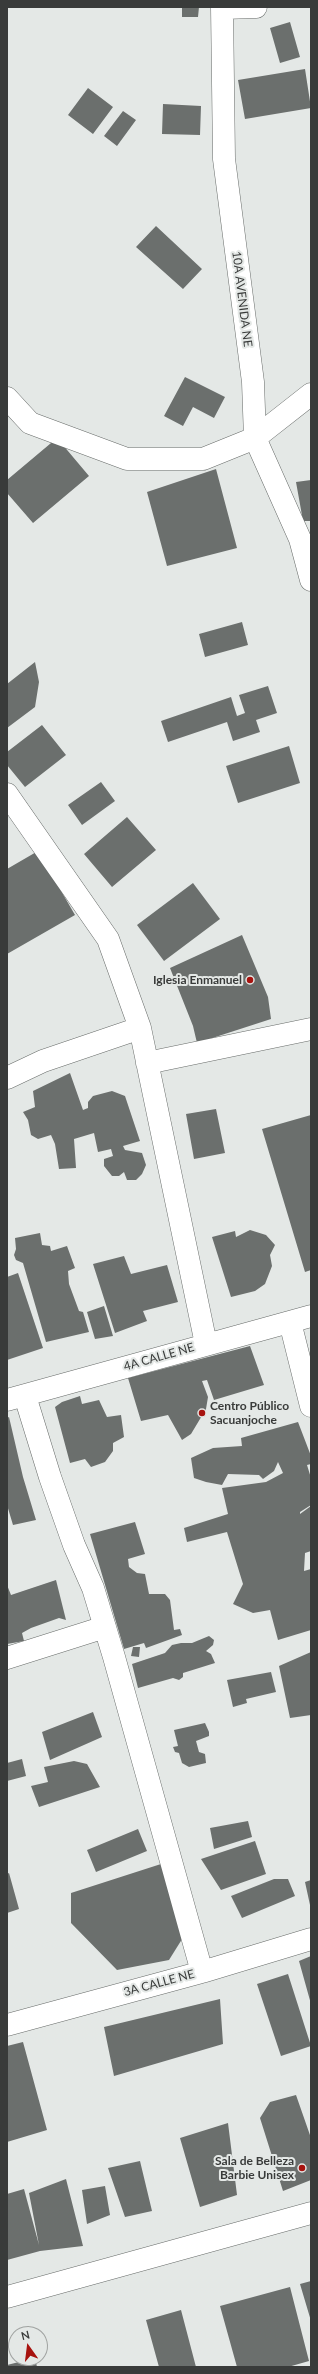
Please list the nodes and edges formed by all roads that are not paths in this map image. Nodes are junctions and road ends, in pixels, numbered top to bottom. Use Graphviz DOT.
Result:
graph roads {
  1 [pos="256,7"];
  2 [pos="222,8"];
  3 [pos="311,394"];
  4 [pos="7,398"];
  5 [pos="255,438"];
  6 [pos="311,580"];
  7 [pos="7,794"];
  8 [pos="140,1028"];
  9 [pos="311,1030"];
  10 [pos="147,1063"];
  11 [pos="7,1078"];
  12 [pos="311,1316"];
  13 [pos="290,1322"];
  14 [pos="206,1344"];
  15 [pos="16,1398"];
  16 [pos="311,1406"];
  17 [pos="105,1627"];
  18 [pos="7,1658"];
  19 [pos="311,1939"];
  20 [pos="202,1972"];
  21 [pos="7,2025"];
  22 [pos="311,2213"];
  23 [pos="7,2297"];
  1 -- 2 [label="street"];
  2 -- 5 [label="street, 10A AVENIDA NE"];
  3 -- 5 [label="street"];
  4 -- 5 [label="street"];
  5 -- 6 [label="street, 10A AVENIDA NE"];
  7 -- 8 [label="street"];
  8 -- 10 [label="street"];
  8 -- 11 [label="street"];
  9 -- 10 [label="street"];
  10 -- 14 [label="street"];
  12 -- 13 [label="street, 4A CALLE NE"];
  13 -- 14 [label="street, 4A CALLE NE"];
  13 -- 16 [label="street"];
  14 -- 15 [label="street, 4A CALLE NE"];
  15 -- 17 [label="street"];
  17 -- 18 [label="street"];
  17 -- 20 [label="street"];
  19 -- 20 [label="street, 3A CALLE NE"];
  20 -- 21 [label="street, 3A CALLE NE"];
  22 -- 23 [label="street"];
}
